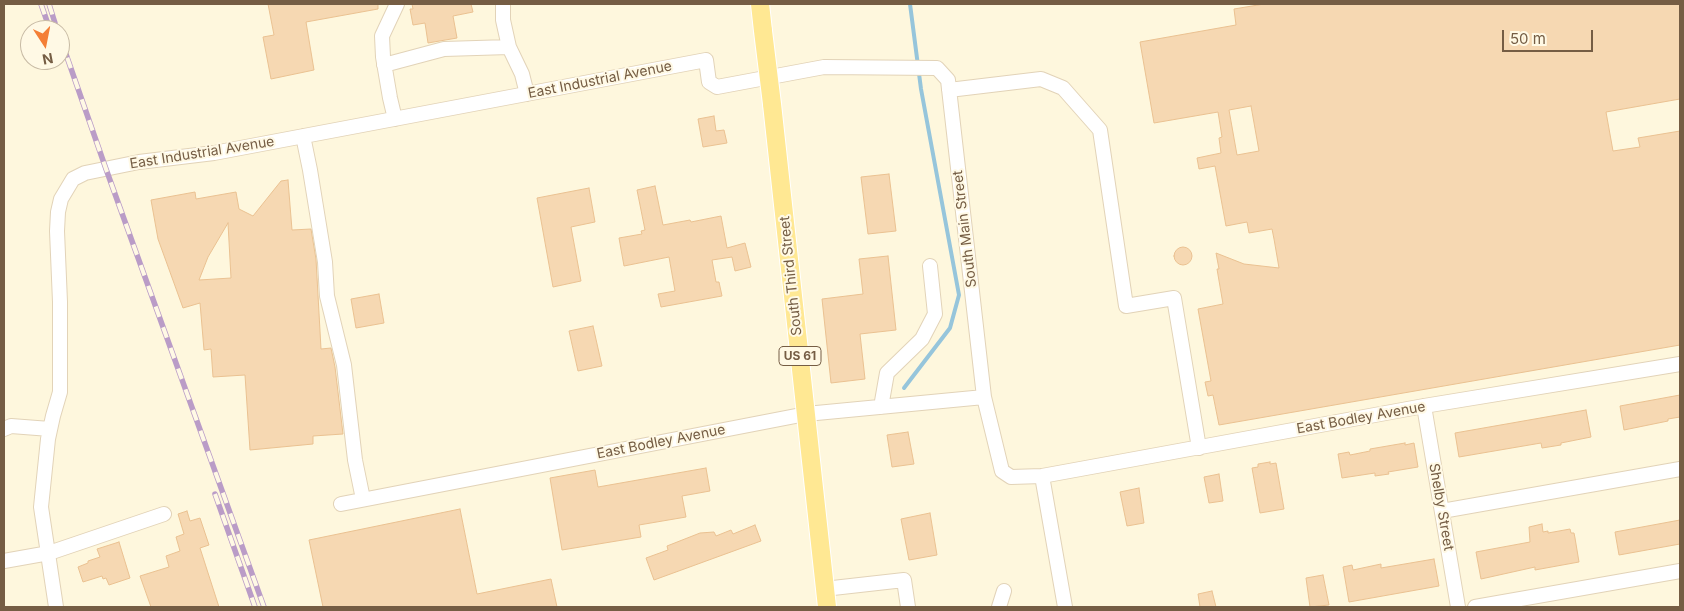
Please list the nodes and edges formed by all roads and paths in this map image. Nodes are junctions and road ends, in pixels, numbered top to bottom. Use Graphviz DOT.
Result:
graph roads {
  1 [pos="397,4"];
  2 [pos="503,4"];
  3 [pos="760,4"];
  4 [pos="508,47"];
  5 [pos="706,60"];
  6 [pos="384,64"];
  7 [pos="949,90"];
  8 [pos="527,94"];
  9 [pos="395,119"];
  10 [pos="303,136"];
  11 [pos="930,266"];
  12 [pos="1680,364"];
  13 [pos="984,397"];
  14 [pos="1424,406"];
  15 [pos="881,407"];
  16 [pos="806,414"];
  17 [pos="4,429"];
  18 [pos="50,429"];
  19 [pos="1199,448"];
  20 [pos="1680,469"];
  21 [pos="1042,476"];
  22 [pos="363,499"];
  23 [pos="341,504"];
  24 [pos="1442,510"];
  25 [pos="164,514"];
  26 [pos="48,553"];
  27 [pos="4,561"];
  28 [pos="1680,572"];
  29 [pos="824,589"];
  30 [pos="1004,591"];
  31 [pos="56,607"];
  32 [pos="827,607"];
  33 [pos="908,607"];
  34 [pos="999,607"];
  35 [pos="1065,607"];
  36 [pos="1458,607"];
  37 [pos="1476,607"];
  1 -- 6 [label="street"];
  2 -- 4 [label="street"];
  3 -- 16 [label="main road, South Third Street / US 61, bridge"];
  4 -- 6 [label="street"];
  4 -- 8 [label="street"];
  5 -- 7 [label="street, South Main Street"];
  5 -- 8 [label="street, East Industrial Avenue"];
  6 -- 9 [label="street"];
  7 -- 13 [label="street, South Main Street"];
  7 -- 19 [label="street"];
  8 -- 9 [label="street, East Industrial Avenue"];
  9 -- 10 [label="street, East Industrial Avenue"];
  10 -- 18 [label="street, East Industrial Avenue"];
  10 -- 22 [label="street"];
  11 -- 15 [label="street"];
  12 -- 14 [label="street, East Bodley Avenue"];
  13 -- 15 [label="street, East Bodley Avenue"];
  13 -- 21 [label="street, South Main Street"];
  14 -- 19 [label="street, East Bodley Avenue"];
  14 -- 24 [label="street, Shelby Street"];
  15 -- 16 [label="street, East Bodley Avenue"];
  16 -- 22 [label="street, East Bodley Avenue"];
  16 -- 29 [label="main road, South Third Street / US 61"];
  17 -- 18 [label="street"];
  18 -- 26 [label="street, East Industrial Avenue"];
  19 -- 21 [label="street, East Bodley Avenue"];
  20 -- 24 [label="street"];
  21 -- 35 [label="street"];
  22 -- 23 [label="street, East Bodley Avenue"];
  24 -- 36 [label="street, Shelby Street"];
  25 -- 26 [label="street"];
  26 -- 27 [label="street"];
  26 -- 31 [label="street, East Industrial Avenue"];
  28 -- 37 [label="street"];
  29 -- 32 [label="main road, South Third Street / US 61"];
  29 -- 33 [label="street"];
  30 -- 34 [label="street"];
}
